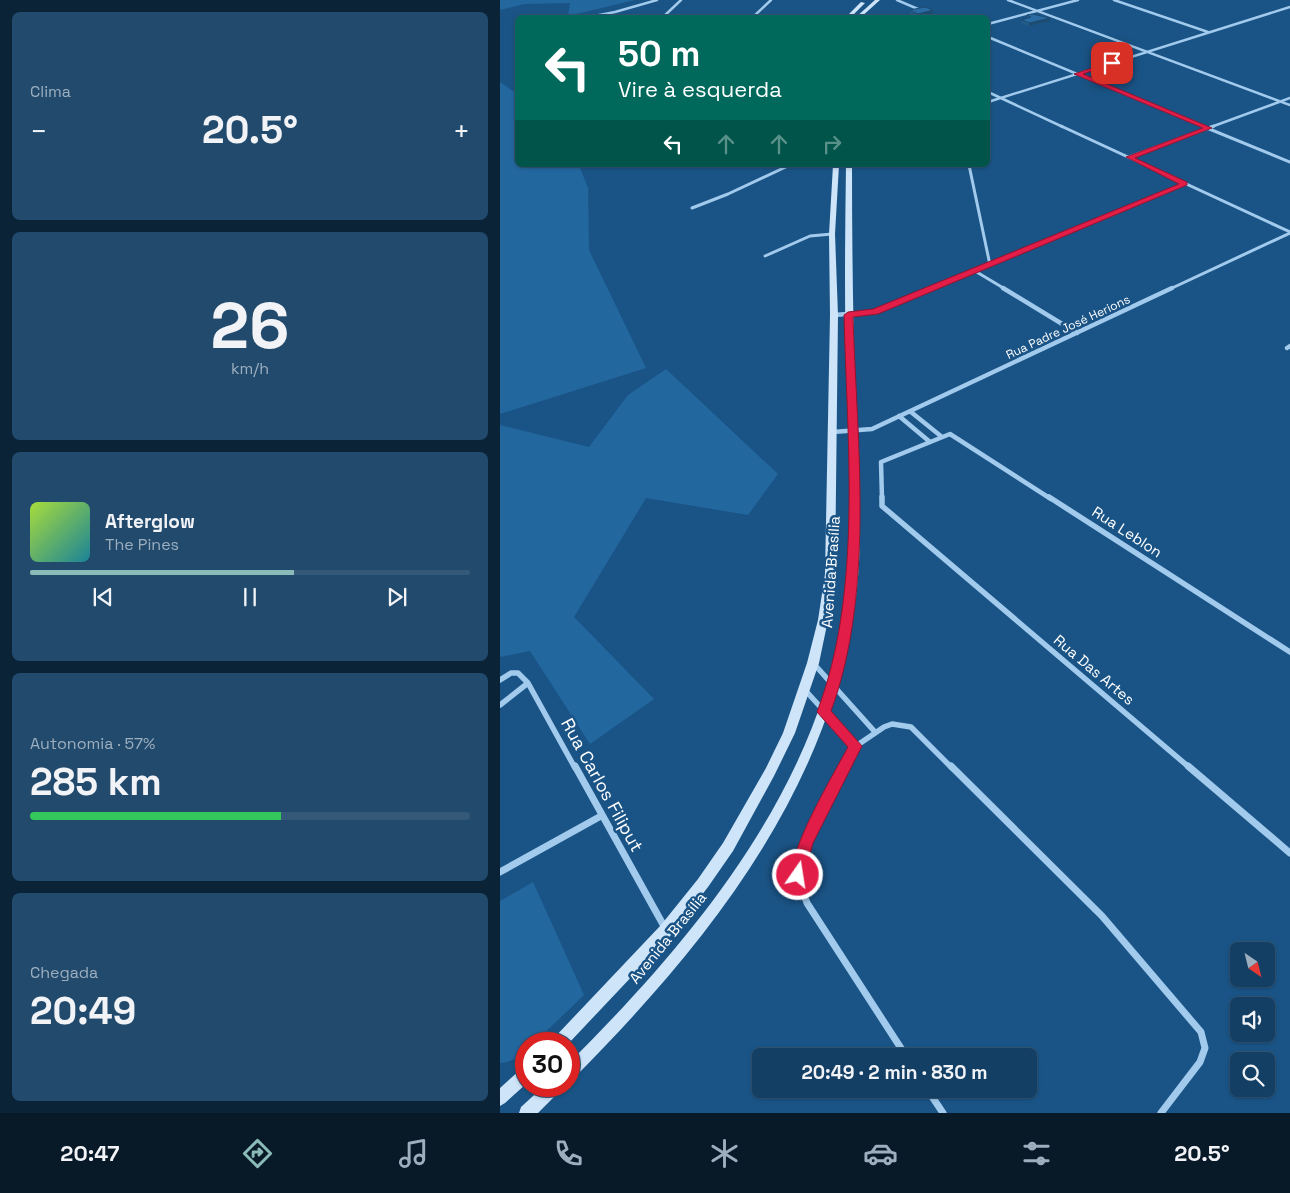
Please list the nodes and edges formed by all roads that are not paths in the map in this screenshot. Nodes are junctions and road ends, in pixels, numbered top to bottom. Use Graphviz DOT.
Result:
graph roads {
  1 [pos="657,0"];
  2 [pos="681,0"];
  3 [pos="771,0"];
  4 [pos="868,0"];
  5 [pos="878,0"];
  6 [pos="897,0"];
  7 [pos="1008,0"];
  8 [pos="1078,0"];
  9 [pos="1114,0"];
  10 [pos="1290,7"];
  11 [pos="1037,11"];
  12 [pos="598,15"];
  13 [pos="665,15"];
  14 [pos="755,15"];
  15 [pos="850,15"];
  16 [pos="860,15"];
  17 [pos="932,15"];
  18 [pos="990,23"];
  19 [pos="1208,32"];
  20 [pos="990,38"];
  21 [pos="1147,52"];
  22 [pos="1077,74"];
  23 [pos="990,93"];
  24 [pos="1000,98"];
  25 [pos="1290,98"];
  26 [pos="990,101"];
  27 [pos="1280,102"];
  28 [pos="1290,105"];
  29 [pos="1208,128"];
  30 [pos="1129,157"];
  31 [pos="1290,162"];
  32 [pos="786,167"];
  33 [pos="836,167"];
  34 [pos="849,167"];
  35 [pos="970,167"];
  36 [pos="1185,184"];
  37 [pos="692,208"];
  38 [pos="1290,233"];
  39 [pos="832,234"];
  40 [pos="765,256"];
  41 [pos="990,265"];
  42 [pos="974,271"];
  43 [pos="834,315"];
  44 [pos="848,315"];
  45 [pos="1077,334"];
  46 [pos="911,412"];
  47 [pos="900,416"];
  48 [pos="852,430"];
  49 [pos="833,432"];
  50 [pos="942,437"];
  51 [pos="930,442"];
  52 [pos="1290,652"];
  53 [pos="813,663"];
  54 [pos="500,679"];
  55 [pos="528,683"];
  56 [pos="833,687"];
  57 [pos="804,688"];
  58 [pos="500,705"];
  59 [pos="824,712"];
  60 [pos="875,732"];
  61 [pos="856,746"];
  62 [pos="601,816"];
  63 [pos="1290,853"];
  64 [pos="500,872"];
  65 [pos="666,930"];
  66 [pos="569,1032"];
  67 [pos="901,1048"];
  68 [pos="580,1062"];
  69 [pos="515,1084"];
  70 [pos="544,1097"];
  71 [pos="500,1098"];
  72 [pos="933,1098"];
  73 [pos="527,1113"];
  74 [pos="943,1113"];
  75 [pos="1161,1113"];
  1 -- 12 [label="street"];
  2 -- 13 [label="street"];
  3 -- 14 [label="street"];
  4 -- 15 [label="main road"];
  5 -- 16 [label="main road"];
  6 -- 17 [label="street"];
  7 -- 11 [label="street"];
  8 -- 11 [label="street"];
  9 -- 19 [label="street"];
  10 -- 19 [label="street"];
  11 -- 18 [label="street"];
  11 -- 21 [label="street"];
  19 -- 21 [label="street"];
  20 -- 22 [label="street"];
  21 -- 22 [label="street"];
  21 -- 27 [label="street"];
  22 -- 24 [label="street"];
  22 -- 29 [label="street"];
  23 -- 24 [label="street"];
  24 -- 26 [label="street"];
  24 -- 30 [label="street"];
  25 -- 27 [label="street"];
  27 -- 28 [label="street"];
  27 -- 29 [label="street"];
  29 -- 30 [label="street"];
  29 -- 31 [label="street"];
  30 -- 36 [label="street"];
  32 -- 37 [label="street"];
  33 -- 39 [label="main road, Avenida Brasília"];
  34 -- 44 [label="main road, Avenida Brasília"];
  35 -- 41 [label="street"];
  36 -- 38 [label="street"];
  36 -- 41 [label="street"];
  38 -- 45 [label="street, Rua Padre José Herions"];
  39 -- 40 [label="street"];
  39 -- 43 [label="main road, Avenida Brasília"];
  41 -- 42 [label="street"];
  42 -- 44 [label="street"];
  42 -- 45 [label="street"];
  43 -- 44 [label="street"];
  43 -- 49 [label="main road, Avenida Brasília"];
  44 -- 48 [label="main road, Avenida Brasília"];
  45 -- 46 [label="street, Rua Padre José Herions"];
  46 -- 47 [label="street, Rua Padre José Herions"];
  46 -- 50 [label="street"];
  47 -- 48 [label="street, Rua Padre José Herions"];
  47 -- 51 [label="street"];
  48 -- 49 [label="street, Rua Padre José Herions"];
  48 -- 56 [label="main road, Avenida Brasília"];
  49 -- 53 [label="main road, Avenida Brasília"];
  50 -- 51 [label="street"];
  50 -- 52 [label="street, Rua Leblon"];
  51 -- 63 [label="street, Rua Das Artes"];
  53 -- 56 [label="street"];
  53 -- 57 [label="main road, Avenida Brasília"];
  54 -- 55 [label="street"];
  55 -- 58 [label="street"];
  55 -- 62 [label="street, Rua Carlos Filiput"];
  56 -- 59 [label="main road, Avenida Brasília"];
  56 -- 60 [label="street"];
  57 -- 59 [label="street"];
  57 -- 65 [label="main road, Avenida Brasília"];
  59 -- 61 [label="street"];
  59 -- 68 [label="main road, Avenida Brasília"];
  60 -- 61 [label="street"];
  60 -- 75 [label="street"];
  61 -- 67 [label="street"];
  62 -- 64 [label="street"];
  62 -- 65 [label="street, Rua Carlos Filiput"];
  65 -- 66 [label="main road, Avenida Brasília"];
  69 -- 71 [label="main road"];
  70 -- 73 [label="main road"];
  72 -- 74 [label="street"];
}
